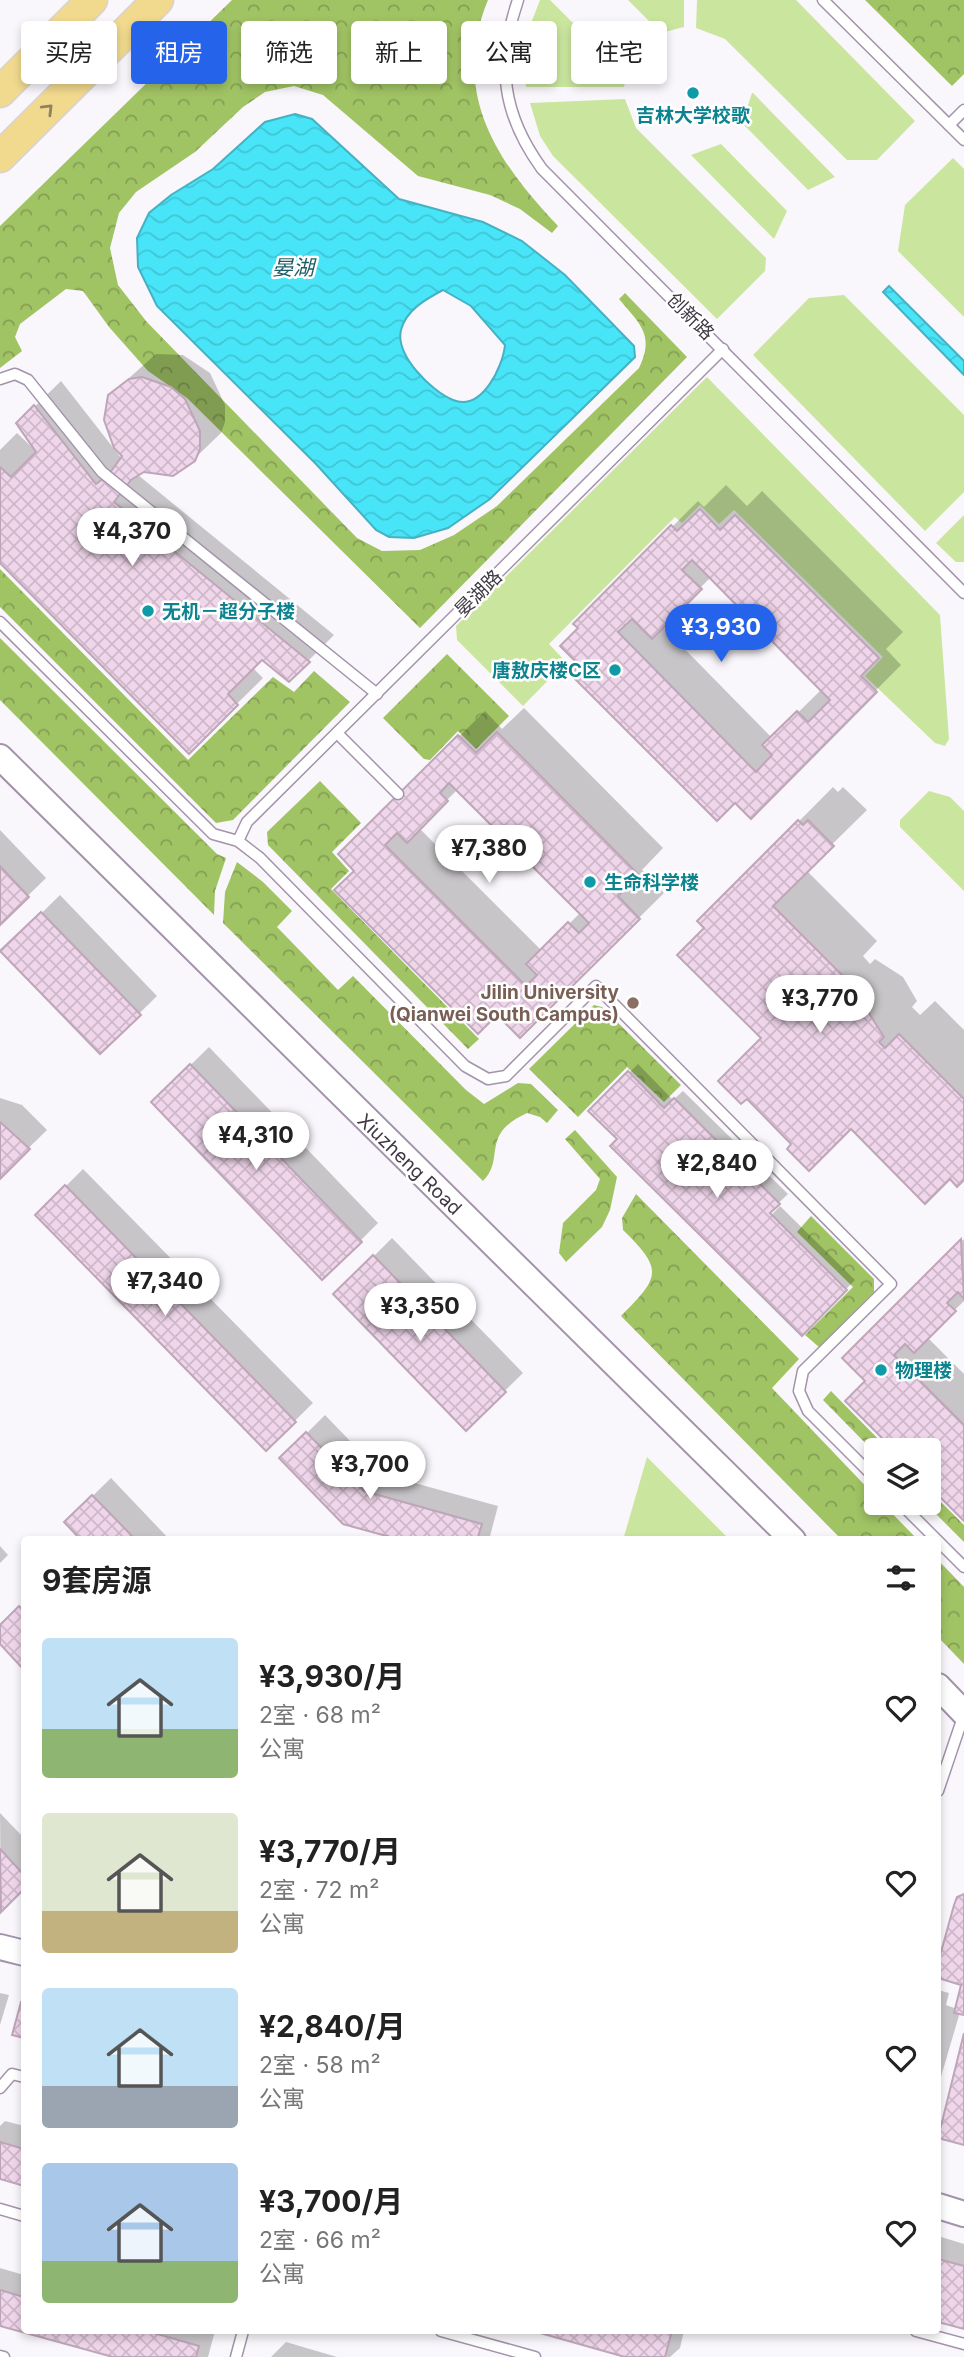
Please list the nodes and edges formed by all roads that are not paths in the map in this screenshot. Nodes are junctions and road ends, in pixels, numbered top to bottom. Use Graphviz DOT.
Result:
graph roads {
  1 [pos="92,0"];
  2 [pos="158,0"];
  3 [pos="518,0"];
  4 [pos="823,0"];
  5 [pos="0,92"];
  6 [pos="964,110"];
  7 [pos="949,125"];
  8 [pos="964,139"];
  9 [pos="0,157"];
  10 [pos="723,349"];
  11 [pos="0,379"];
  12 [pos="964,593"];
  13 [pos="0,622"];
  14 [pos="377,694"];
  15 [pos="337,733"];
  16 [pos="0,757"];
  17 [pos="398,794"];
  18 [pos="238,841"];
  19 [pos="864,1467"];
  20 [pos="912,1515"];
  21 [pos="789,1536"];
  22 [pos="932,1536"];
  23 [pos="941,1545"];
  24 [pos="964,1567"];
  25 [pos="941,1689"];
  26 [pos="964,1713"];
  27 [pos="941,1782"];
  28 [pos="0,1947"];
  29 [pos="21,1952"];
  30 [pos="21,2076"];
  31 [pos="0,2088"];
  32 [pos="941,2207"];
  33 [pos="0,2209"];
  34 [pos="964,2214"];
  35 [pos="21,2215"];
  36 [pos="242,2334"];
  37 [pos="452,2334"];
  38 [pos="927,2334"];
  39 [pos="964,2344"];
  40 [pos="236,2357"];
  41 [pos="535,2357"];
  1 -- 5 [label="main road"];
  9 -- 2 [label="main road, one-way"];
  3 -- 10 [label="lane, 创新路"];
  4 -- 7 [label="lane"];
  6 -- 7 [label="lane"];
  7 -- 8 [label="lane"];
  10 -- 12 [label="lane, 创新路"];
  10 -- 14 [label="lane, 晏湖路"];
  11 -- 14 [label="lane"];
  13 -- 18 [label="lane"];
  14 -- 15 [label="lane, 晏湖路"];
  15 -- 17 [label="lane"];
  15 -- 18 [label="lane, 晏湖路"];
  16 -- 21 [label="street, Xiuzheng Road"];
  18 -- 19 [label="lane"];
  20 -- 22 [label="lane"];
  23 -- 24 [label="lane"];
  25 -- 26 [label="street"];
  26 -- 27 [label="lane"];
  28 -- 29 [label="street"];
  30 -- 31 [label="lane"];
  32 -- 34 [label="street"];
  33 -- 35 [label="lane"];
  36 -- 40 [label="lane"];
  37 -- 41 [label="lane"];
  38 -- 39 [label="lane"];
}
